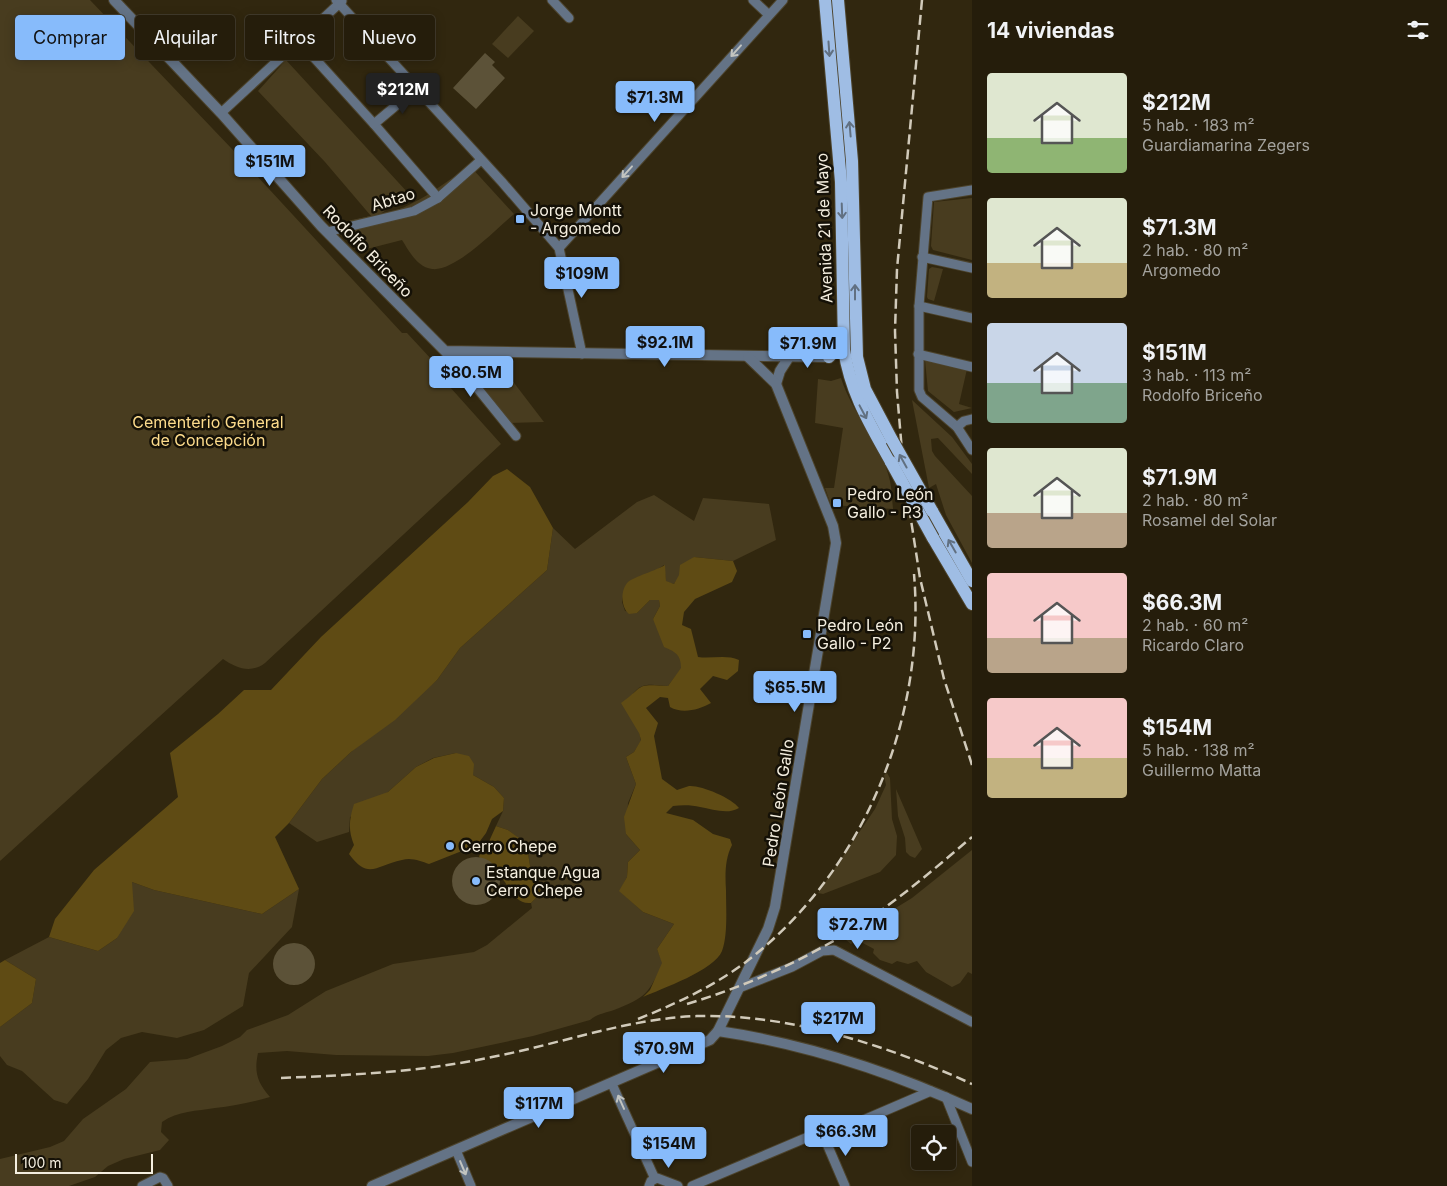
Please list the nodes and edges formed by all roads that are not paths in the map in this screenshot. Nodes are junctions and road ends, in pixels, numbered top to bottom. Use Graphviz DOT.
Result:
graph roads {
  1 [pos="114,0"];
  2 [pos="552,0"];
  3 [pos="753,0"];
  4 [pos="782,0"];
  5 [pos="825,0"];
  6 [pos="838,0"];
  7 [pos="339,1"];
  8 [pos="325,15"];
  9 [pos="768,15"];
  10 [pos="569,18"];
  11 [pos="278,60"];
  12 [pos="316,60"];
  13 [pos="417,88"];
  14 [pos="221,113"];
  15 [pos="374,124"];
  16 [pos="481,160"];
  17 [pos="972,190"];
  18 [pos="438,198"];
  19 [pos="327,232"];
  20 [pos="559,248"];
  21 [pos="922,257"];
  22 [pos="972,268"];
  23 [pos="918,306"];
  24 [pos="972,318"];
  25 [pos="843,342"];
  26 [pos="445,351"];
  27 [pos="582,354"];
  28 [pos="918,354"];
  29 [pos="748,356"];
  30 [pos="789,357"];
  31 [pos="829,357"];
  32 [pos="846,366"];
  33 [pos="972,367"];
  34 [pos="776,384"];
  35 [pos="972,419"];
  36 [pos="956,427"];
  37 [pos="516,436"];
  38 [pos="972,450"];
  39 [pos="972,581"];
  40 [pos="972,604"];
  41 [pos="739,988"];
  42 [pos="972,1022"];
  43 [pos="718,1031"];
  44 [pos="612,1084"];
  45 [pos="931,1091"];
  46 [pos="946,1097"];
  47 [pos="972,1109"];
  48 [pos="824,1137"];
  49 [pos="456,1150"];
  50 [pos="972,1162"];
  51 [pos="652,1182"];
  52 [pos="142,1186"];
  53 [pos="168,1186"];
  54 [pos="372,1186"];
  55 [pos="471,1186"];
  56 [pos="678,1186"];
  57 [pos="692,1186"];
  58 [pos="845,1186"];
  1 -- 14 [label="street, Rodolfo Briceño"];
  2 -- 10 [label="street"];
  3 -- 9 [label="street"];
  4 -- 9 [label="street"];
  5 -- 25 [label="main road, Avenida 21 de Mayo, one-way"];
  39 -- 6 [label="main road, Avenida 21 de Mayo, one-way, bridge"];
  7 -- 8 [label="street"];
  7 -- 13 [label="street"];
  9 -- 20 [label="street, one-way"];
  11 -- 14 [label="street"];
  12 -- 15 [label="street"];
  13 -- 15 [label="street"];
  13 -- 16 [label="street"];
  14 -- 19 [label="street, Rodolfo Briceño"];
  15 -- 18 [label="street"];
  16 -- 18 [label="street, Abtao"];
  16 -- 20 [label="street"];
  17 -- 21 [label="street"];
  18 -- 19 [label="street, Abtao"];
  19 -- 26 [label="street, Rodolfo Briceño"];
  20 -- 27 [label="street"];
  21 -- 22 [label="street"];
  21 -- 23 [label="street"];
  23 -- 24 [label="street"];
  23 -- 28 [label="street"];
  25 -- 31 [label="main road"];
  25 -- 32 [label="main road, Avenida 21 de Mayo"];
  26 -- 27 [label="street"];
  26 -- 37 [label="street, Rodolfo Briceño"];
  27 -- 29 [label="street"];
  28 -- 33 [label="street"];
  28 -- 36 [label="street"];
  29 -- 30 [label="street"];
  29 -- 34 [label="street, Pedro León Gallo"];
  30 -- 31 [label="street"];
  30 -- 34 [label="street"];
  31 -- 32 [label="main road"];
  32 -- 40 [label="main road, Avenida 21 de Mayo, one-way, bridge"];
  34 -- 41 [label="street, Pedro León Gallo"];
  35 -- 36 [label="street"];
  36 -- 38 [label="street"];
  41 -- 42 [label="street"];
  41 -- 43 [label="street, Pedro León Gallo"];
  43 -- 44 [label="street, Pedro León Gallo"];
  43 -- 45 [label="street"];
  44 -- 49 [label="street, Pedro León Gallo"];
  51 -- 44 [label="street, one-way"];
  45 -- 46 [label="street"];
  45 -- 48 [label="street"];
  46 -- 47 [label="street"];
  46 -- 50 [label="street"];
  48 -- 57 [label="street"];
  48 -- 58 [label="street"];
  49 -- 54 [label="street, Pedro León Gallo"];
  49 -- 55 [label="street, one-way"];
  51 -- 56 [label="street"];
  52 -- 53 [label="street"];
}
